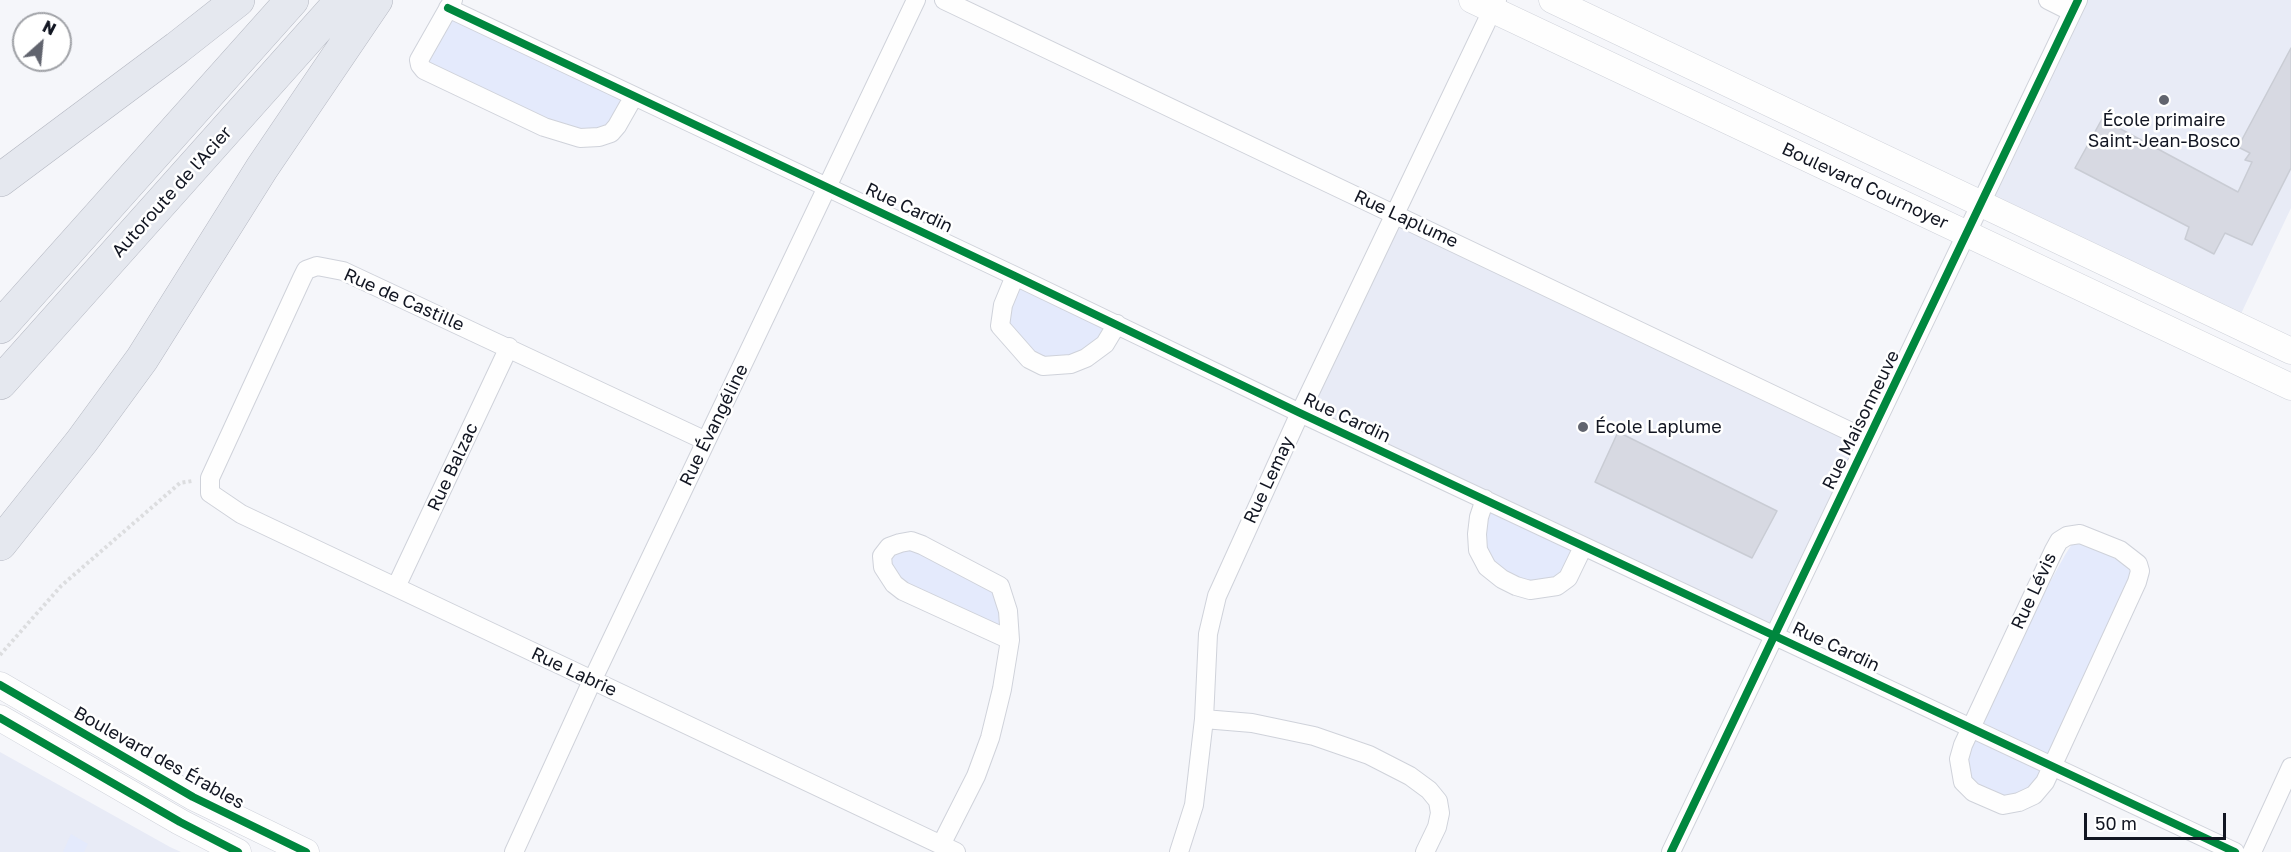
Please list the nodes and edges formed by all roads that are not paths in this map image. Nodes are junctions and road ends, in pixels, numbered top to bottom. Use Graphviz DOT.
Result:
graph roads {
  1 [pos="238,0"];
  2 [pos="292,0"];
  3 [pos="342,0"];
  4 [pos="376,0"];
  5 [pos="916,0"];
  6 [pos="944,0"];
  7 [pos="1552,0"];
  8 [pos="2048,0"];
  9 [pos="1487,3"];
  10 [pos="450,4"];
  11 [pos="2075,6"];
  12 [pos="634,96"];
  13 [pos="0,180"];
  14 [pos="828,187"];
  15 [pos="1980,205"];
  16 [pos="1395,213"];
  17 [pos="1966,234"];
  18 [pos="1015,276"];
  19 [pos="1117,324"];
  20 [pos="0,327"];
  21 [pos="509,347"];
  22 [pos="2291,351"];
  23 [pos="0,383"];
  24 [pos="2291,387"];
  25 [pos="1300,413"];
  26 [pos="1868,440"];
  27 [pos="706,441"];
  28 [pos="203,479"];
  29 [pos="1485,499"];
  30 [pos="0,544"];
  31 [pos="1583,547"];
  32 [pos="396,587"];
  33 [pos="1775,635"];
  34 [pos="1010,640"];
  35 [pos="592,681"];
  36 [pos="0,685"];
  37 [pos="0,718"];
  38 [pos="1204,719"];
  39 [pos="1970,727"];
  40 [pos="2053,766"];
  41 [pos="2291,767"];
  42 [pos="949,848"];
  43 [pos="238,852"];
  44 [pos="306,852"];
  45 [pos="514,852"];
  46 [pos="1179,852"];
  47 [pos="1425,852"];
  48 [pos="1671,852"];
  49 [pos="2235,852"];
  50 [pos="2252,852"];
  1 -- 13 [label="highway"];
  2 -- 20 [label="highway"];
  3 -- 23 [label="highway, Autoroute de l'Acier"];
  4 -- 30 [label="highway"];
  5 -- 14 [label="street, Rue Évangéline"];
  6 -- 16 [label="street, Rue Laplume"];
  7 -- 15 [label="street, Boulevard Cournoyer"];
  8 -- 11 [label="street"];
  9 -- 16 [label="street, Rue Lemay"];
  9 -- 17 [label="street, Boulevard Cournoyer"];
  10 -- 12 [label="street, Rue Cardin"];
  10 -- 12 [label="street, Rue Cardin"];
  11 -- 15 [label="street, Rue Maisonneuve"];
  12 -- 14 [label="street, Rue Cardin"];
  14 -- 18 [label="street, Rue Cardin"];
  14 -- 27 [label="street, Rue Évangéline"];
  15 -- 17 [label="street, Rue Maisonneuve"];
  15 -- 22 [label="street, Boulevard Cournoyer"];
  16 -- 25 [label="street, Rue Lemay"];
  16 -- 26 [label="street, Rue Laplume"];
  17 -- 24 [label="street, Boulevard Cournoyer"];
  17 -- 26 [label="street, Rue Maisonneuve"];
  18 -- 19 [label="street, Rue Cardin"];
  18 -- 19 [label="street"];
  19 -- 25 [label="street, Rue Cardin"];
  21 -- 27 [label="street, Rue de Castille"];
  21 -- 28 [label="street, Rue de Castille"];
  21 -- 32 [label="street, Rue Balzac"];
  25 -- 29 [label="street, Rue Cardin"];
  25 -- 38 [label="street, Rue Lemay"];
  26 -- 33 [label="street, Rue Maisonneuve"];
  27 -- 35 [label="street, Rue Évangéline"];
  28 -- 32 [label="street, Rue Labrie"];
  29 -- 31 [label="street, Rue Cardin"];
  29 -- 31 [label="street"];
  31 -- 33 [label="street, Rue Cardin"];
  32 -- 35 [label="street, Rue Labrie"];
  33 -- 39 [label="street, Rue Cardin"];
  33 -- 48 [label="street, Rue Maisonneuve"];
  34 -- 34 [label="street"];
  34 -- 42 [label="street"];
  35 -- 42 [label="street, Rue Labrie"];
  35 -- 45 [label="street, Rue Évangéline"];
  36 -- 44 [label="street, Boulevard des Érables"];
  37 -- 43 [label="street"];
  38 -- 46 [label="street, Rue Lemay"];
  38 -- 47 [label="street"];
  39 -- 40 [label="street, Rue Cardin"];
  39 -- 40 [label="street"];
  39 -- 40 [label="street, Rue Lévis"];
  40 -- 49 [label="street, Rue Cardin"];
  41 -- 50 [label="street"];
}
